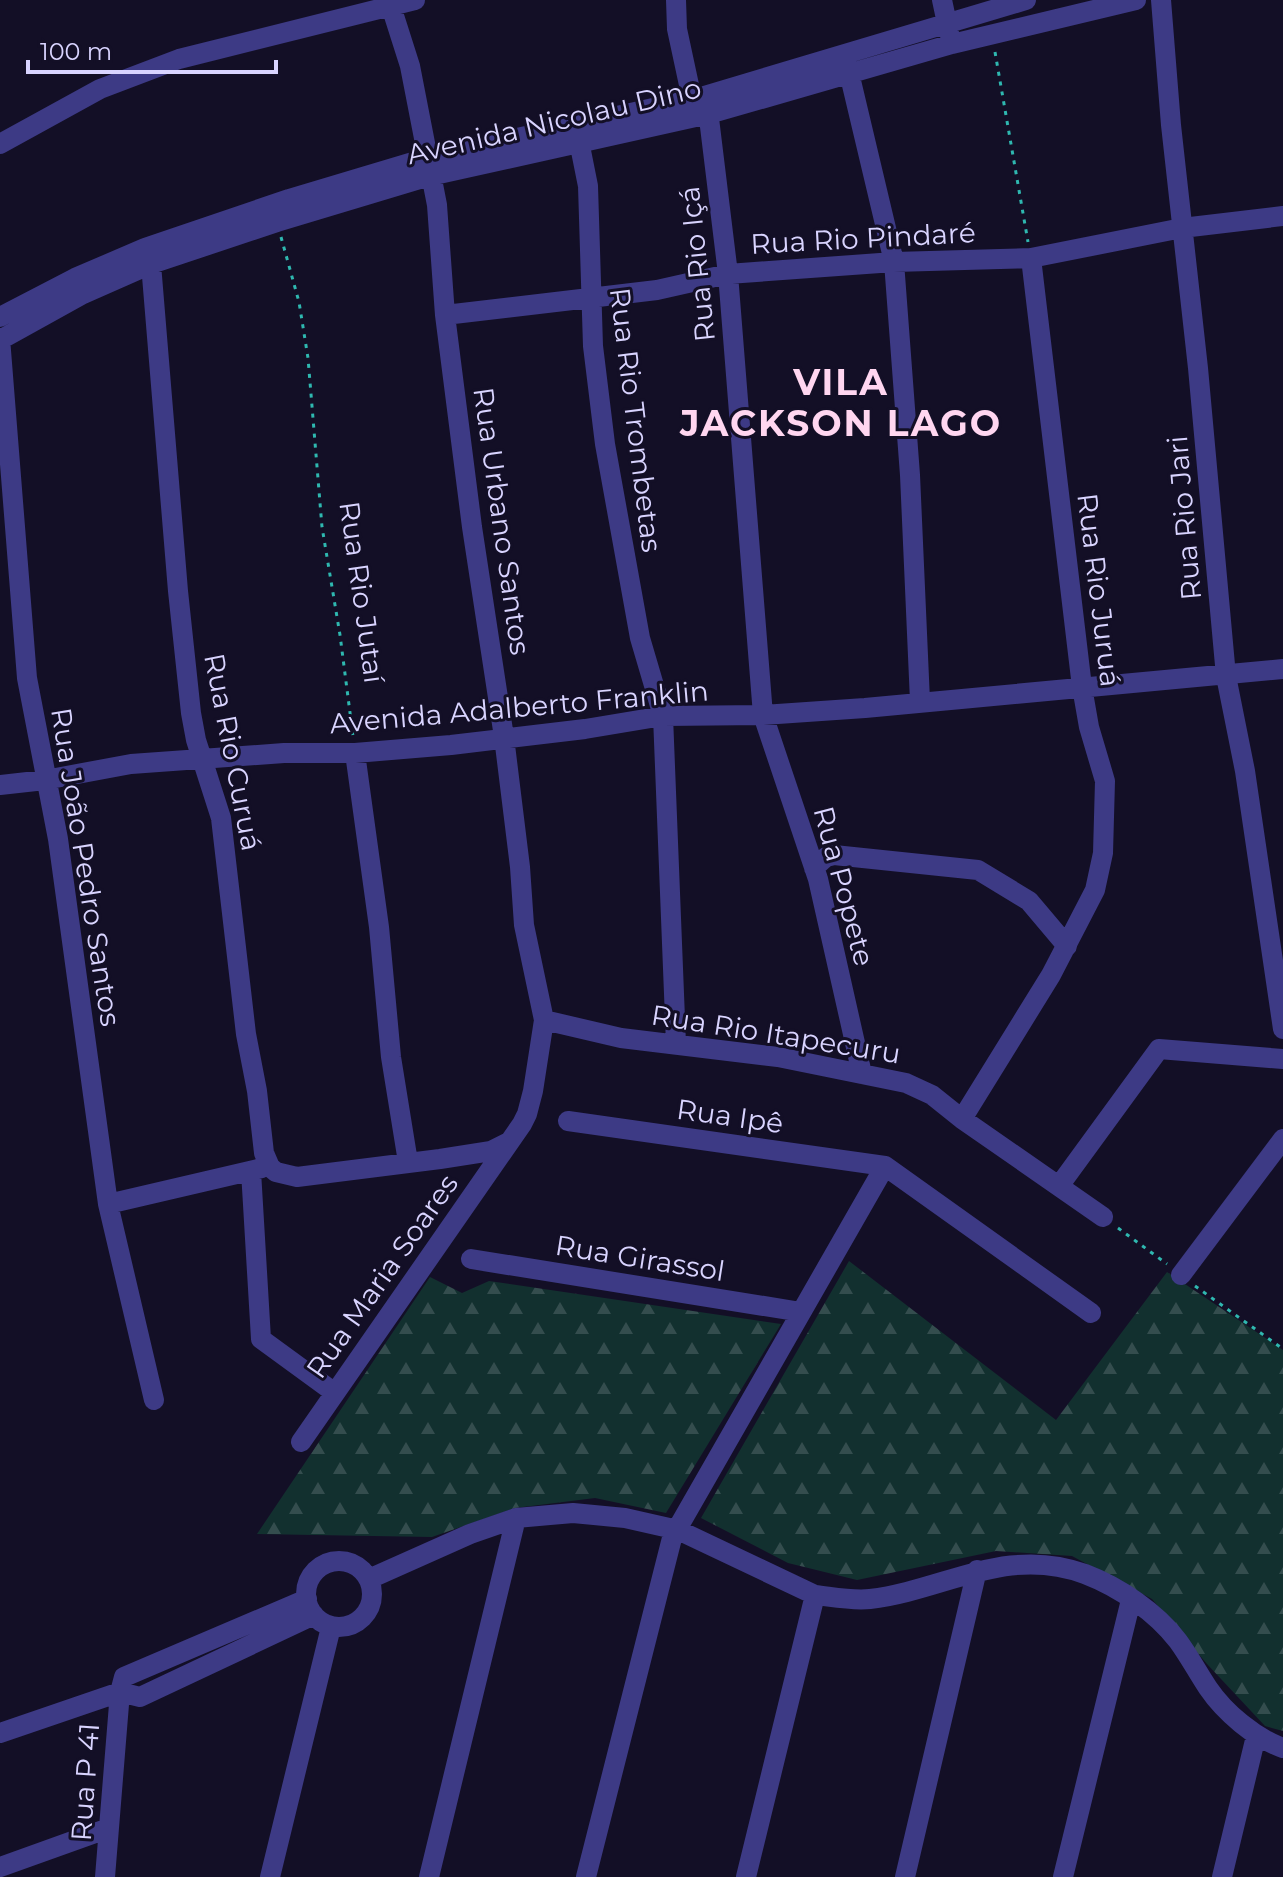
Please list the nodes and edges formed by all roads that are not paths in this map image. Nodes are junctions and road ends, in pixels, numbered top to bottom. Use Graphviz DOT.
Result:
graph roads {
  1 [pos="415,0"];
  2 [pos="676,0"];
  3 [pos="942,0"];
  4 [pos="1026,0"];
  5 [pos="1136,0"];
  6 [pos="1161,0"];
  7 [pos="390,4"];
  8 [pos="947,22"];
  9 [pos="952,44"];
  10 [pos="847,64"];
  11 [pos="701,106"];
  12 [pos="578,134"];
  13 [pos="0,144"];
  14 [pos="428,167"];
  15 [pos="1283,216"];
  16 [pos="1182,228"];
  17 [pos="1031,258"];
  18 [pos="894,262"];
  19 [pos="151,264"];
  20 [pos="728,274"];
  21 [pos="590,296"];
  22 [pos="445,315"];
  23 [pos="0,317"];
  24 [pos="0,340"];
  25 [pos="1283,669"];
  26 [pos="1226,676"];
  27 [pos="1082,687"];
  28 [pos="920,701"];
  29 [pos="763,715"];
  30 [pos="663,716"];
  31 [pos="504,737"];
  32 [pos="355,753"];
  33 [pos="203,758"];
  34 [pos="45,780"];
  35 [pos="0,785"];
  36 [pos="814,868"];
  37 [pos="1067,946"];
  38 [pos="544,1020"];
  39 [pos="1283,1029"];
  40 [pos="676,1044"];
  41 [pos="1283,1059"];
  42 [pos="862,1074"];
  43 [pos="962,1119"];
  44 [pos="568,1121"];
  45 [pos="1283,1139"];
  46 [pos="509,1142"];
  47 [pos="408,1162"];
  48 [pos="262,1163"];
  49 [pos="885,1166"];
  50 [pos="1059,1186"];
  51 [pos="108,1204"];
  52 [pos="1103,1217"];
  53 [pos="471,1259"];
  54 [pos="1181,1275"];
  55 [pos="801,1312"];
  56 [pos="1091,1313"];
  57 [pos="335,1393"];
  58 [pos="154,1400"];
  59 [pos="301,1442"];
  60 [pos="516,1518"];
  61 [pos="678,1530"];
  62 [pos="977,1570"];
  63 [pos="369,1579"];
  64 [pos="815,1595"];
  65 [pos="1131,1600"];
  66 [pos="317,1614"];
  67 [pos="120,1692"];
  68 [pos="0,1733"];
  69 [pos="1256,1736"];
  70 [pos="1283,1748"];
  71 [pos="109,1828"];
  72 [pos="0,1867"];
  73 [pos="105,1877"];
  74 [pos="270,1877"];
  75 [pos="429,1877"];
  76 [pos="586,1877"];
  77 [pos="746,1877"];
  78 [pos="905,1877"];
  79 [pos="1063,1877"];
  80 [pos="1222,1877"];
  1 -- 7 [label="street"];
  2 -- 11 [label="street, Rua Rio Içá"];
  3 -- 8 [label="street"];
  4 -- 8 [label="street, Avenida Nicolau Dino"];
  5 -- 9 [label="street, Avenida Nicolau Dino"];
  6 -- 16 [label="street, Rua Rio Jari"];
  7 -- 13 [label="street"];
  7 -- 14 [label="street, Rua Urbano Santos"];
  8 -- 9 [label="street"];
  8 -- 10 [label="street, Avenida Nicolau Dino"];
  9 -- 10 [label="street, Avenida Nicolau Dino"];
  10 -- 11 [label="street, Avenida Nicolau Dino"];
  10 -- 18 [label="street"];
  11 -- 12 [label="street, Avenida Nicolau Dino"];
  11 -- 20 [label="street, Rua Rio Içá"];
  12 -- 14 [label="street, Avenida Nicolau Dino"];
  12 -- 21 [label="street, Rua Rio Trombetas"];
  14 -- 19 [label="street, Avenida Nicolau Dino"];
  14 -- 22 [label="street, Rua Urbano Santos"];
  14 -- 23 [label="street, Avenida Nicolau Dino"];
  15 -- 16 [label="street, Rua Rio Pindaré"];
  16 -- 17 [label="street, Rua Rio Pindaré"];
  16 -- 26 [label="street, Rua Rio Jari"];
  17 -- 18 [label="street, Rua Rio Pindaré"];
  17 -- 27 [label="street, Rua Rio Juruá"];
  18 -- 20 [label="street, Rua Rio Pindaré"];
  18 -- 28 [label="street"];
  19 -- 24 [label="street, Avenida Nicolau Dino"];
  19 -- 33 [label="street, Rua Rio Curuá"];
  20 -- 21 [label="street, Rua Rio Pindaré"];
  20 -- 29 [label="street, Rua Rio Içá"];
  21 -- 22 [label="street, Rua Rio Pindaré"];
  21 -- 30 [label="street, Rua Rio Trombetas"];
  22 -- 31 [label="street, Rua Urbano Santos"];
  24 -- 34 [label="street, Rua João Pedro Santos"];
  25 -- 26 [label="street, Avenida Adalberto Franklin"];
  26 -- 27 [label="street, Avenida Adalberto Franklin"];
  26 -- 39 [label="street, Rua Rio Jari"];
  27 -- 28 [label="street, Avenida Adalberto Franklin"];
  27 -- 37 [label="street, Rua Rio Juruá"];
  28 -- 29 [label="street, Avenida Adalberto Franklin"];
  29 -- 30 [label="street, Avenida Adalberto Franklin"];
  29 -- 36 [label="street, Rua Popete"];
  30 -- 31 [label="street, Avenida Adalberto Franklin"];
  30 -- 40 [label="street, Rua Rio Trombetas"];
  31 -- 32 [label="street, Avenida Adalberto Franklin"];
  31 -- 38 [label="street, Rua Urbano Santos"];
  32 -- 33 [label="street, Avenida Adalberto Franklin"];
  32 -- 47 [label="street"];
  33 -- 34 [label="street, Avenida Adalberto Franklin"];
  33 -- 48 [label="street, Rua Rio Curuá"];
  34 -- 35 [label="street, Avenida Adalberto Franklin"];
  34 -- 51 [label="street, Rua João Pedro Santos"];
  36 -- 37 [label="street"];
  36 -- 42 [label="street, Rua Popete"];
  37 -- 43 [label="street, Rua Rio Juruá"];
  38 -- 40 [label="street, Rua Rio Itapecuru"];
  38 -- 46 [label="street, Rua Urbano Santos"];
  40 -- 42 [label="street, Rua Rio Itapecuru"];
  41 -- 50 [label="street"];
  42 -- 43 [label="street, Rua Rio Itapecuru"];
  43 -- 50 [label="street, Rua Rio Itapecuru"];
  44 -- 49 [label="street, Rua Ipê"];
  45 -- 54 [label="street"];
  46 -- 47 [label="street"];
  46 -- 57 [label="street, Rua Maria Soares"];
  47 -- 48 [label="street"];
  48 -- 51 [label="street"];
  48 -- 57 [label="street, Rua Rio Curuá"];
  49 -- 55 [label="street"];
  49 -- 56 [label="street"];
  50 -- 52 [label="street, Rua Rio Itapecuru"];
  51 -- 58 [label="street, Rua João Pedro Santos"];
  53 -- 55 [label="street, Rua Girassol"];
  55 -- 61 [label="street"];
  57 -- 59 [label="street, Rua Maria Soares"];
  60 -- 61 [label="street"];
  60 -- 63 [label="street"];
  60 -- 75 [label="street"];
  61 -- 64 [label="street"];
  61 -- 76 [label="street"];
  62 -- 64 [label="street"];
  62 -- 65 [label="street"];
  62 -- 78 [label="street"];
  63 -- 66 [label="street"];
  63 -- 66 [label="street"];
  64 -- 77 [label="street"];
  65 -- 69 [label="street"];
  65 -- 79 [label="street"];
  66 -- 67 [label="street"];
  66 -- 74 [label="street"];
  67 -- 68 [label="street"];
  67 -- 71 [label="street, Rua P 41"];
  69 -- 70 [label="street"];
  69 -- 80 [label="street"];
  71 -- 72 [label="street"];
  71 -- 73 [label="street, Rua P 41"];
}
